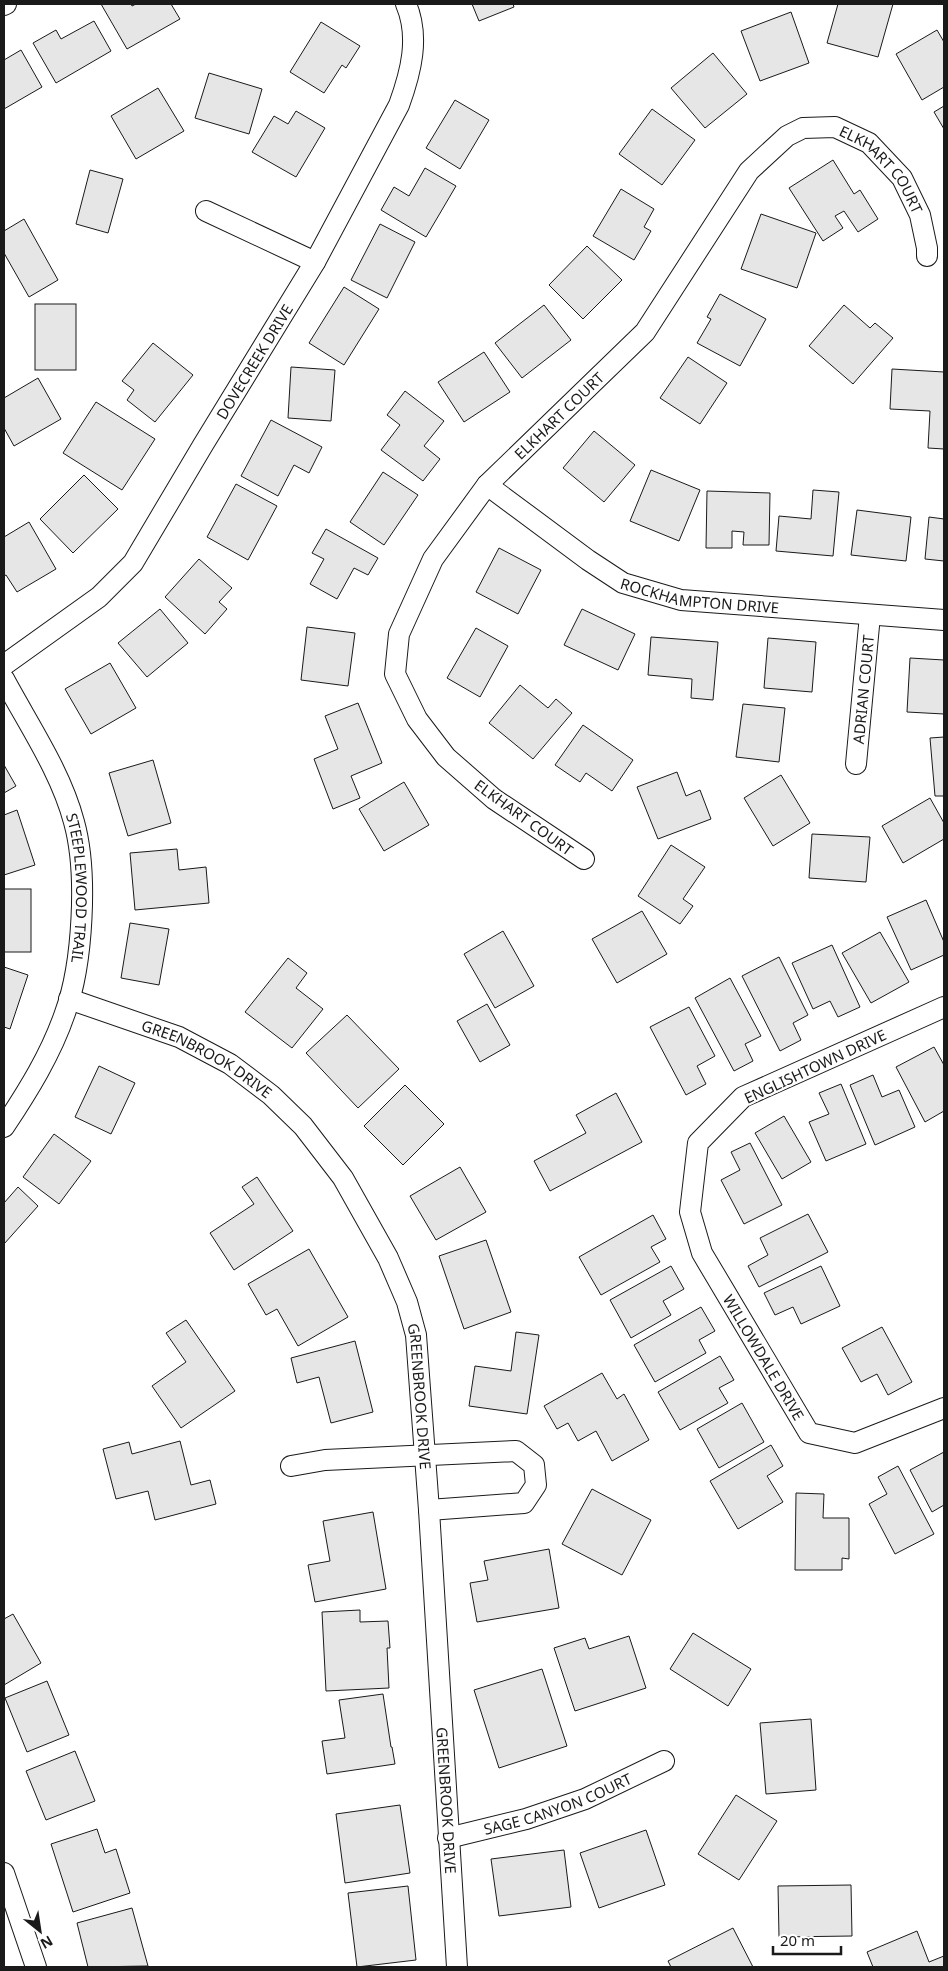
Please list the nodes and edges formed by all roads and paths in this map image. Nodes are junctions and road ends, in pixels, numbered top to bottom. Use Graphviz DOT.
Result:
graph roads {
  1 [pos="406,4"];
  2 [pos="206,211"];
  3 [pos="927,256"];
  4 [pos="315,262"];
  5 [pos="487,484"];
  6 [pos="870,615"];
  7 [pos="944,620"];
  8 [pos="4,665"];
  9 [pos="4,679"];
  10 [pos="856,764"];
  11 [pos="584,859"];
  12 [pos="69,998"];
  13 [pos="944,1007"];
  14 [pos="4,1127"];
  15 [pos="698,1143"];
  16 [pos="944,1408"];
  17 [pos="424,1454"];
  18 [pos="290,1466"];
  19 [pos="429,1510"];
  20 [pos="664,1761"];
  21 [pos="448,1838"];
  22 [pos="4,1873"];
  23 [pos="36,1967"];
  24 [pos="457,1967"];
  1 -- 4 [label="street, DOVECREEK DRIVE"];
  2 -- 4 [label="street"];
  3 -- 5 [label="street, ELKHART COURT"];
  4 -- 8 [label="street, DOVECREEK DRIVE"];
  5 -- 6 [label="street, ROCKHAMPTON DRIVE"];
  5 -- 11 [label="street, ELKHART COURT"];
  6 -- 7 [label="street, ROCKHAMPTON DRIVE"];
  6 -- 10 [label="street, ADRIAN COURT"];
  9 -- 12 [label="street, STEEPLEWOOD TRAIL"];
  12 -- 14 [label="street, STEEPLEWOOD TRAIL"];
  12 -- 17 [label="street, GREENBROOK DRIVE"];
  13 -- 15 [label="street, ENGLISHTOWN DRIVE"];
  15 -- 16 [label="street, WILLOWDALE DRIVE"];
  17 -- 18 [label="street"];
  17 -- 19 [label="street, GREENBROOK DRIVE"];
  17 -- 19 [label="street"];
  19 -- 21 [label="street, GREENBROOK DRIVE"];
  20 -- 21 [label="street, SAGE CANYON COURT"];
  21 -- 24 [label="street, GREENBROOK DRIVE"];
  22 -- 23 [label="street"];
}
